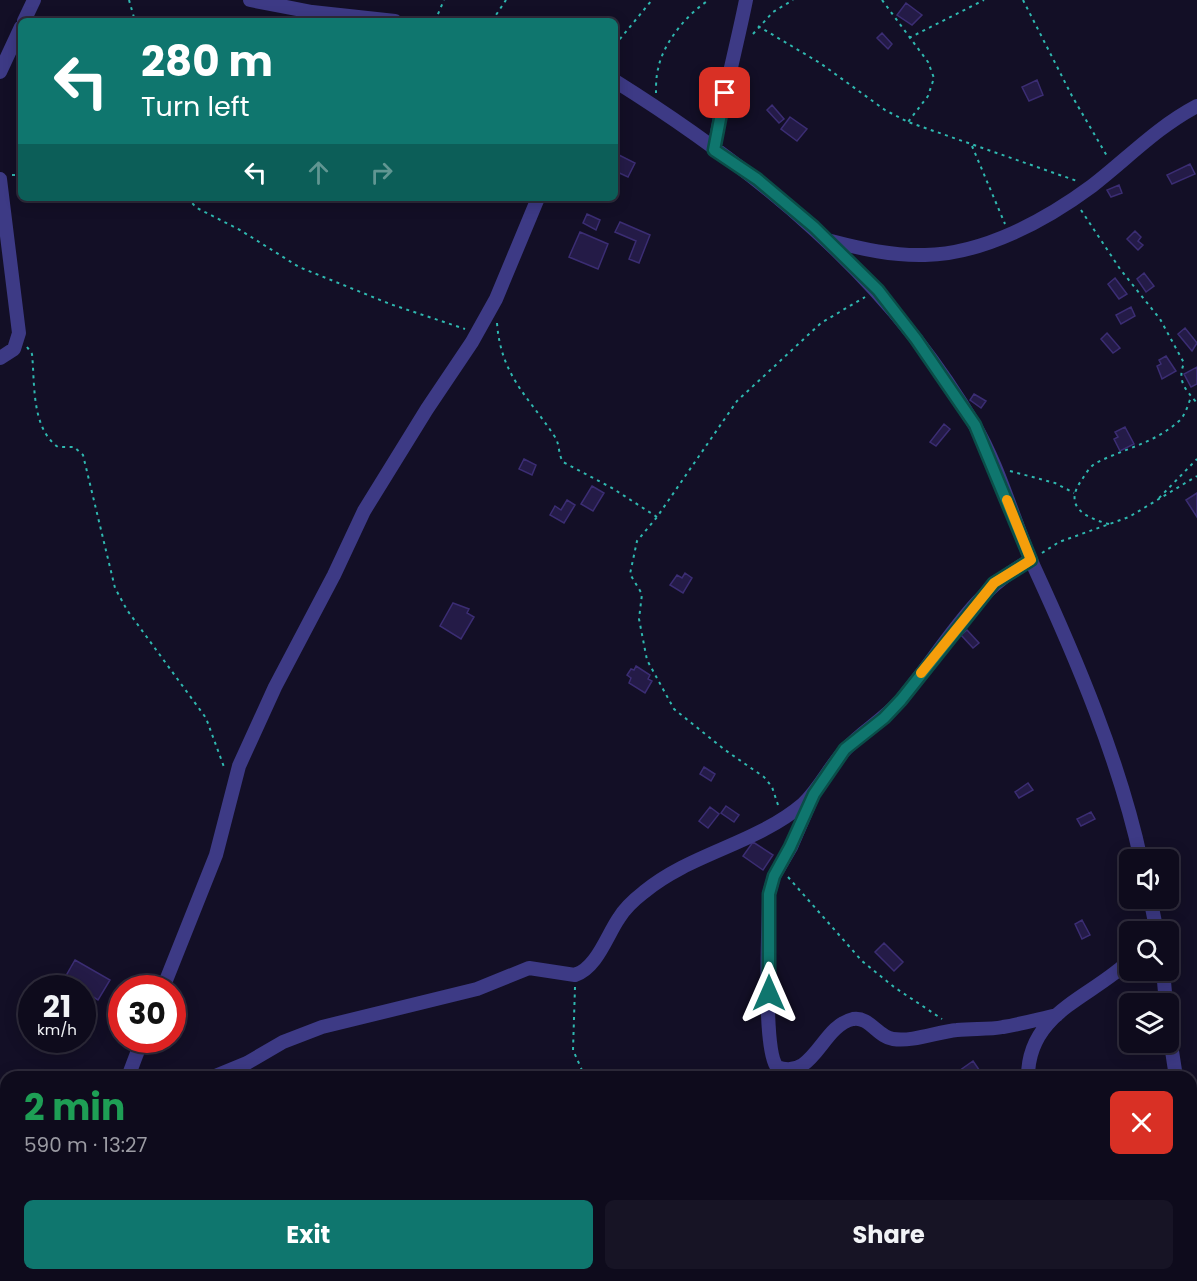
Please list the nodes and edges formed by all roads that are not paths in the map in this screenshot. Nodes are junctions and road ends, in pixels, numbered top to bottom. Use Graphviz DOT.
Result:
graph roads {
  1 [pos="34,0"];
  2 [pos="250,0"];
  3 [pos="746,0"];
  4 [pos="313,6"];
  5 [pos="25,18"];
  6 [pos="379,18"];
  7 [pos="18,33"];
  8 [pos="0,72"];
  9 [pos="618,83"];
  10 [pos="1197,106"];
  11 [pos="714,150"];
  12 [pos="0,179"];
  13 [pos="537,201"];
  14 [pos="829,240"];
  15 [pos="0,358"];
  16 [pos="1031,560"];
  17 [pos="814,794"];
  18 [pos="1138,849"];
  19 [pos="1119,968"];
  20 [pos="168,975"];
  21 [pos="1057,1015"];
  22 [pos="137,1053"];
  23 [pos="1172,1053"];
  24 [pos="130,1071"];
  25 [pos="228,1071"];
  26 [pos="1029,1071"];
  27 [pos="1175,1071"];
  1 -- 5 [label="street"];
  2 -- 4 [label="street"];
  3 -- 11 [label="street"];
  4 -- 6 [label="street"];
  7 -- 8 [label="street"];
  9 -- 11 [label="street"];
  10 -- 14 [label="street"];
  11 -- 14 [label="street"];
  12 -- 15 [label="street"];
  13 -- 20 [label="street"];
  14 -- 16 [label="street"];
  16 -- 17 [label="street"];
  16 -- 18 [label="street"];
  17 -- 21 [label="street"];
  17 -- 25 [label="street"];
  19 -- 21 [label="street"];
  21 -- 26 [label="street"];
  22 -- 24 [label="street"];
  23 -- 27 [label="street"];
}
